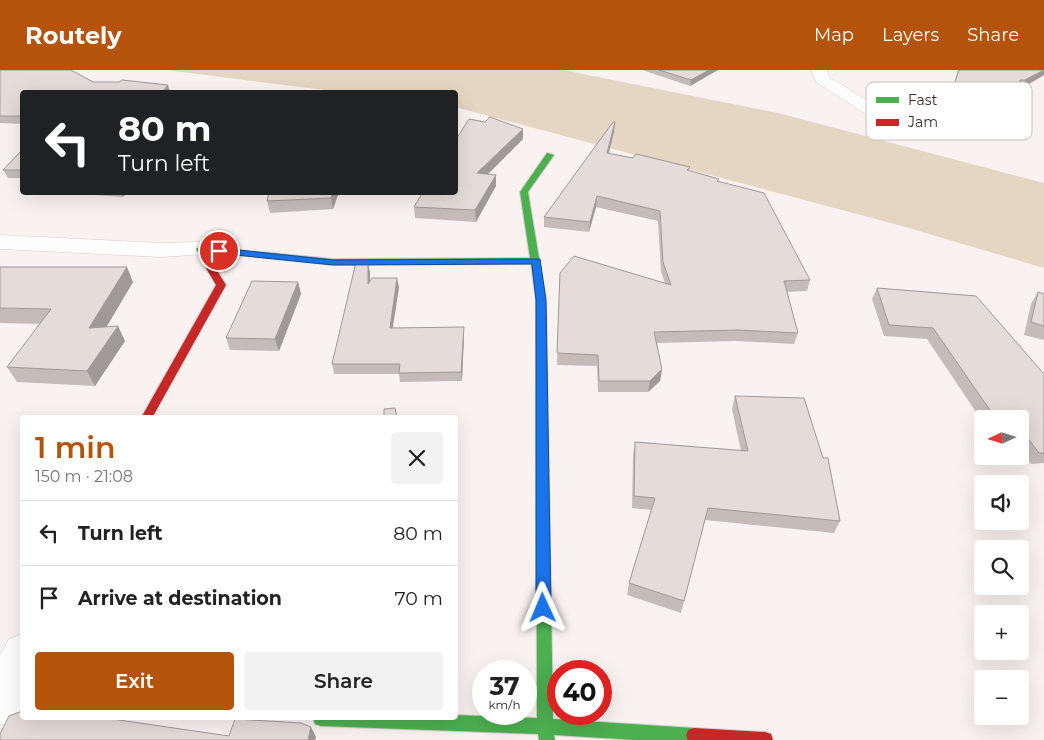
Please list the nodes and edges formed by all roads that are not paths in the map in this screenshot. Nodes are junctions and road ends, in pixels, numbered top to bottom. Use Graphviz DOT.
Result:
graph roads {
  1 [pos="819,70"];
  2 [pos="866,106"];
  3 [pos="550,155"];
  4 [pos="0,242"];
  5 [pos="200,249"];
  6 [pos="536,261"];
  7 [pos="148,415"];
  8 [pos="20,655"];
  9 [pos="0,694"];
  10 [pos="0,705"];
  11 [pos="20,706"];
  12 [pos="377,720"];
  13 [pos="545,726"];
  14 [pos="547,740"];
  15 [pos="765,740"];
  1 -- 2 [label="street"];
  3 -- 6 [label="street"];
  4 -- 5 [label="street"];
  5 -- 6 [label="street"];
  5 -- 7 [label="street"];
  6 -- 13 [label="street"];
  8 -- 9 [label="street"];
  10 -- 11 [label="street"];
  12 -- 13 [label="street"];
  13 -- 14 [label="street"];
  13 -- 15 [label="street"];
}
